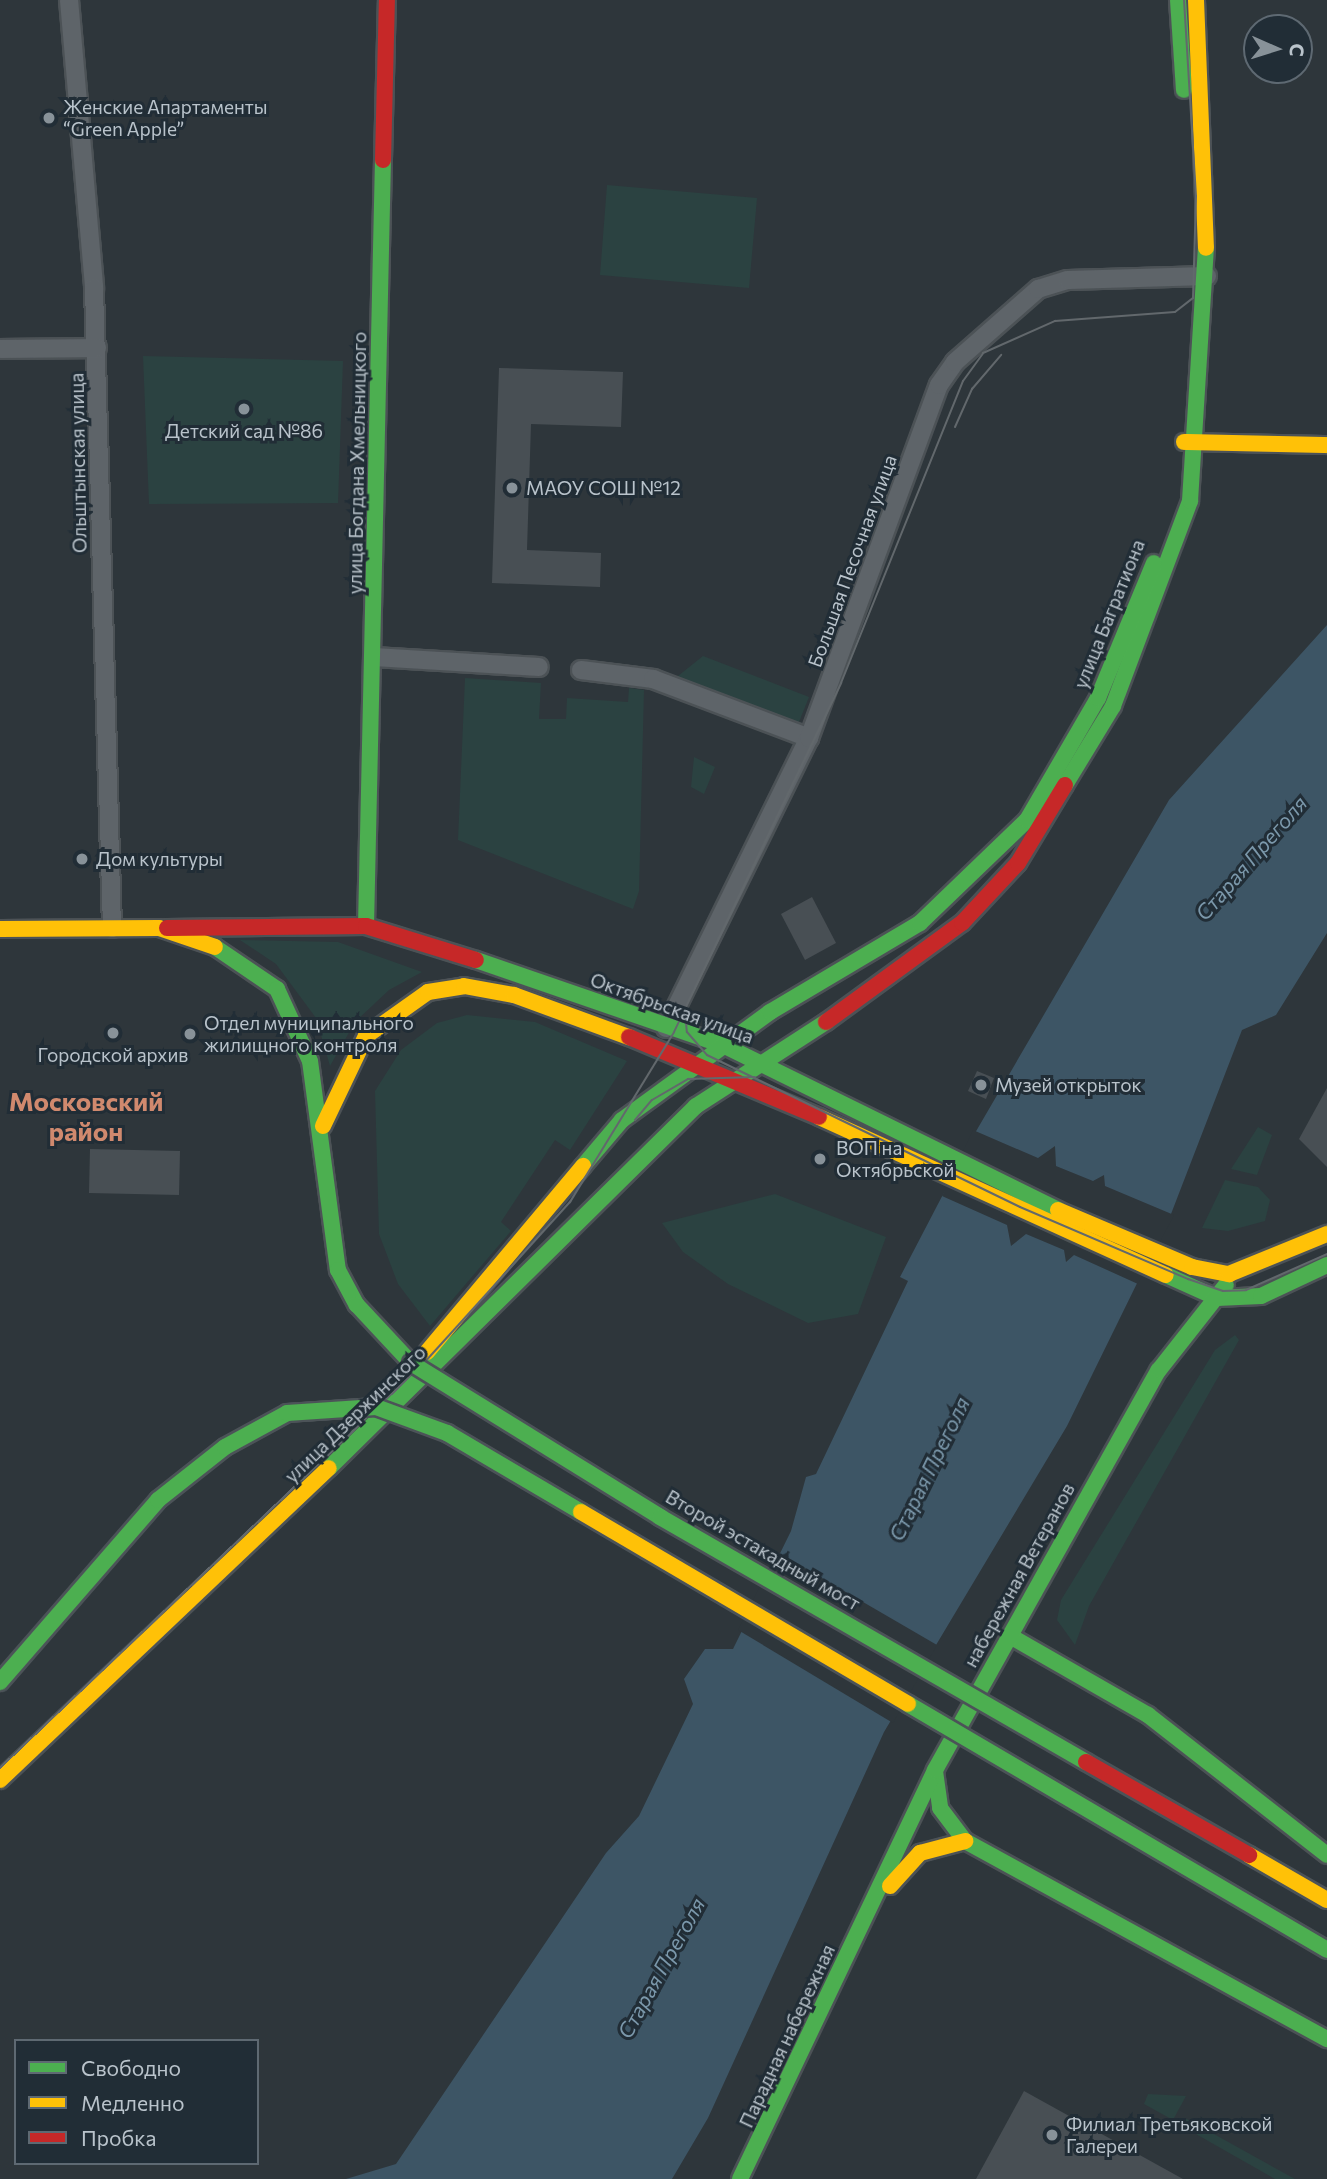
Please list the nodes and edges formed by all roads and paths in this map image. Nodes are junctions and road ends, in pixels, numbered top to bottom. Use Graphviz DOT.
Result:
graph roads {
  1 [pos="69,0"];
  2 [pos="387,0"];
  3 [pos="1178,0"];
  4 [pos="1196,0"];
  5 [pos="1199,275"];
  6 [pos="97,348"];
  7 [pos="0,349"];
  8 [pos="1191,442"];
  9 [pos="1327,445"];
  10 [pos="374,657"];
  11 [pos="539,667"];
  12 [pos="581,670"];
  13 [pos="809,738"];
  14 [pos="366,926"];
  15 [pos="112,928"];
  16 [pos="159,928"];
  17 [pos="0,929"];
  18 [pos="666,1028"];
  19 [pos="723,1045"];
  20 [pos="703,1063"];
  21 [pos="764,1065"];
  22 [pos="739,1079"];
  23 [pos="323,1126"];
  24 [pos="1327,1234"];
  25 [pos="1327,1265"];
  26 [pos="1229,1274"];
  27 [pos="1217,1298"];
  28 [pos="1010,1636"];
  29 [pos="0,1682"];
  30 [pos="0,1759"];
  31 [pos="935,1770"];
  32 [pos="0,1780"];
  33 [pos="965,1841"];
  34 [pos="1327,1855"];
  35 [pos="1327,1900"];
  36 [pos="869,1910"];
  37 [pos="1327,1950"];
  38 [pos="1327,2039"];
  39 [pos="740,2179"];
  1 -- 6 [label="street, Ольштынская улица"];
  2 -- 10 [label="main road, улица Богдана Хмельницкого"];
  3 -- 5 [label="main road, улица Багратиона"];
  4 -- 5 [label="main road, улица Багратиона"];
  5 -- 8 [label="main road, улица Багратиона"];
  5 -- 13 [label="street, Большая Песочная улица"];
  6 -- 7 [label="street"];
  6 -- 15 [label="street, Ольштынская улица"];
  8 -- 9 [label="main road"];
  8 -- 19 [label="main road, улица Багратиона"];
  8 -- 21 [label="main road, улица Багратиона"];
  10 -- 11 [label="street"];
  10 -- 14 [label="main road, улица Богдана Хмельницкого"];
  12 -- 13 [label="street"];
  13 -- 18 [label="street, Большая Песочная улица"];
  14 -- 16 [label="main road, Октябрьская улица"];
  14 -- 18 [label="main road, Октябрьская улица"];
  15 -- 16 [label="main road, Октябрьская улица"];
  15 -- 17 [label="main road, Октябрьская улица"];
  16 -- 23 [label="main road, Второй эстакадный мост"];
  18 -- 19 [label="main road, Октябрьская улица"];
  19 -- 20 [label="main road, улица Багратиона"];
  19 -- 21 [label="main road, Октябрьская улица"];
  20 -- 22 [label="main road"];
  20 -- 23 [label="main road, Второй эстакадный мост"];
  20 -- 30 [label="main road, улица Дзержинского"];
  21 -- 22 [label="main road, улица Багратиона"];
  21 -- 26 [label="main road, Октябрьская улица"];
  22 -- 27 [label="main road"];
  22 -- 32 [label="main road, улица Дзержинского"];
  23 -- 35 [label="main road, Второй эстакадный мост, bridge"];
  24 -- 26 [label="main road, Октябрьская улица"];
  25 -- 27 [label="main road"];
  26 -- 27 [label="main road, набережная Ветеранов"];
  27 -- 28 [label="main road, набережная Ветеранов"];
  28 -- 31 [label="main road, набережная Ветеранов"];
  28 -- 34 [label="main road"];
  29 -- 37 [label="main road, bridge"];
  31 -- 33 [label="main road"];
  31 -- 36 [label="main road, набережная Ветеранов"];
  33 -- 36 [label="main road"];
  33 -- 38 [label="main road"];
  36 -- 39 [label="main road, Парадная набережная"];
}
